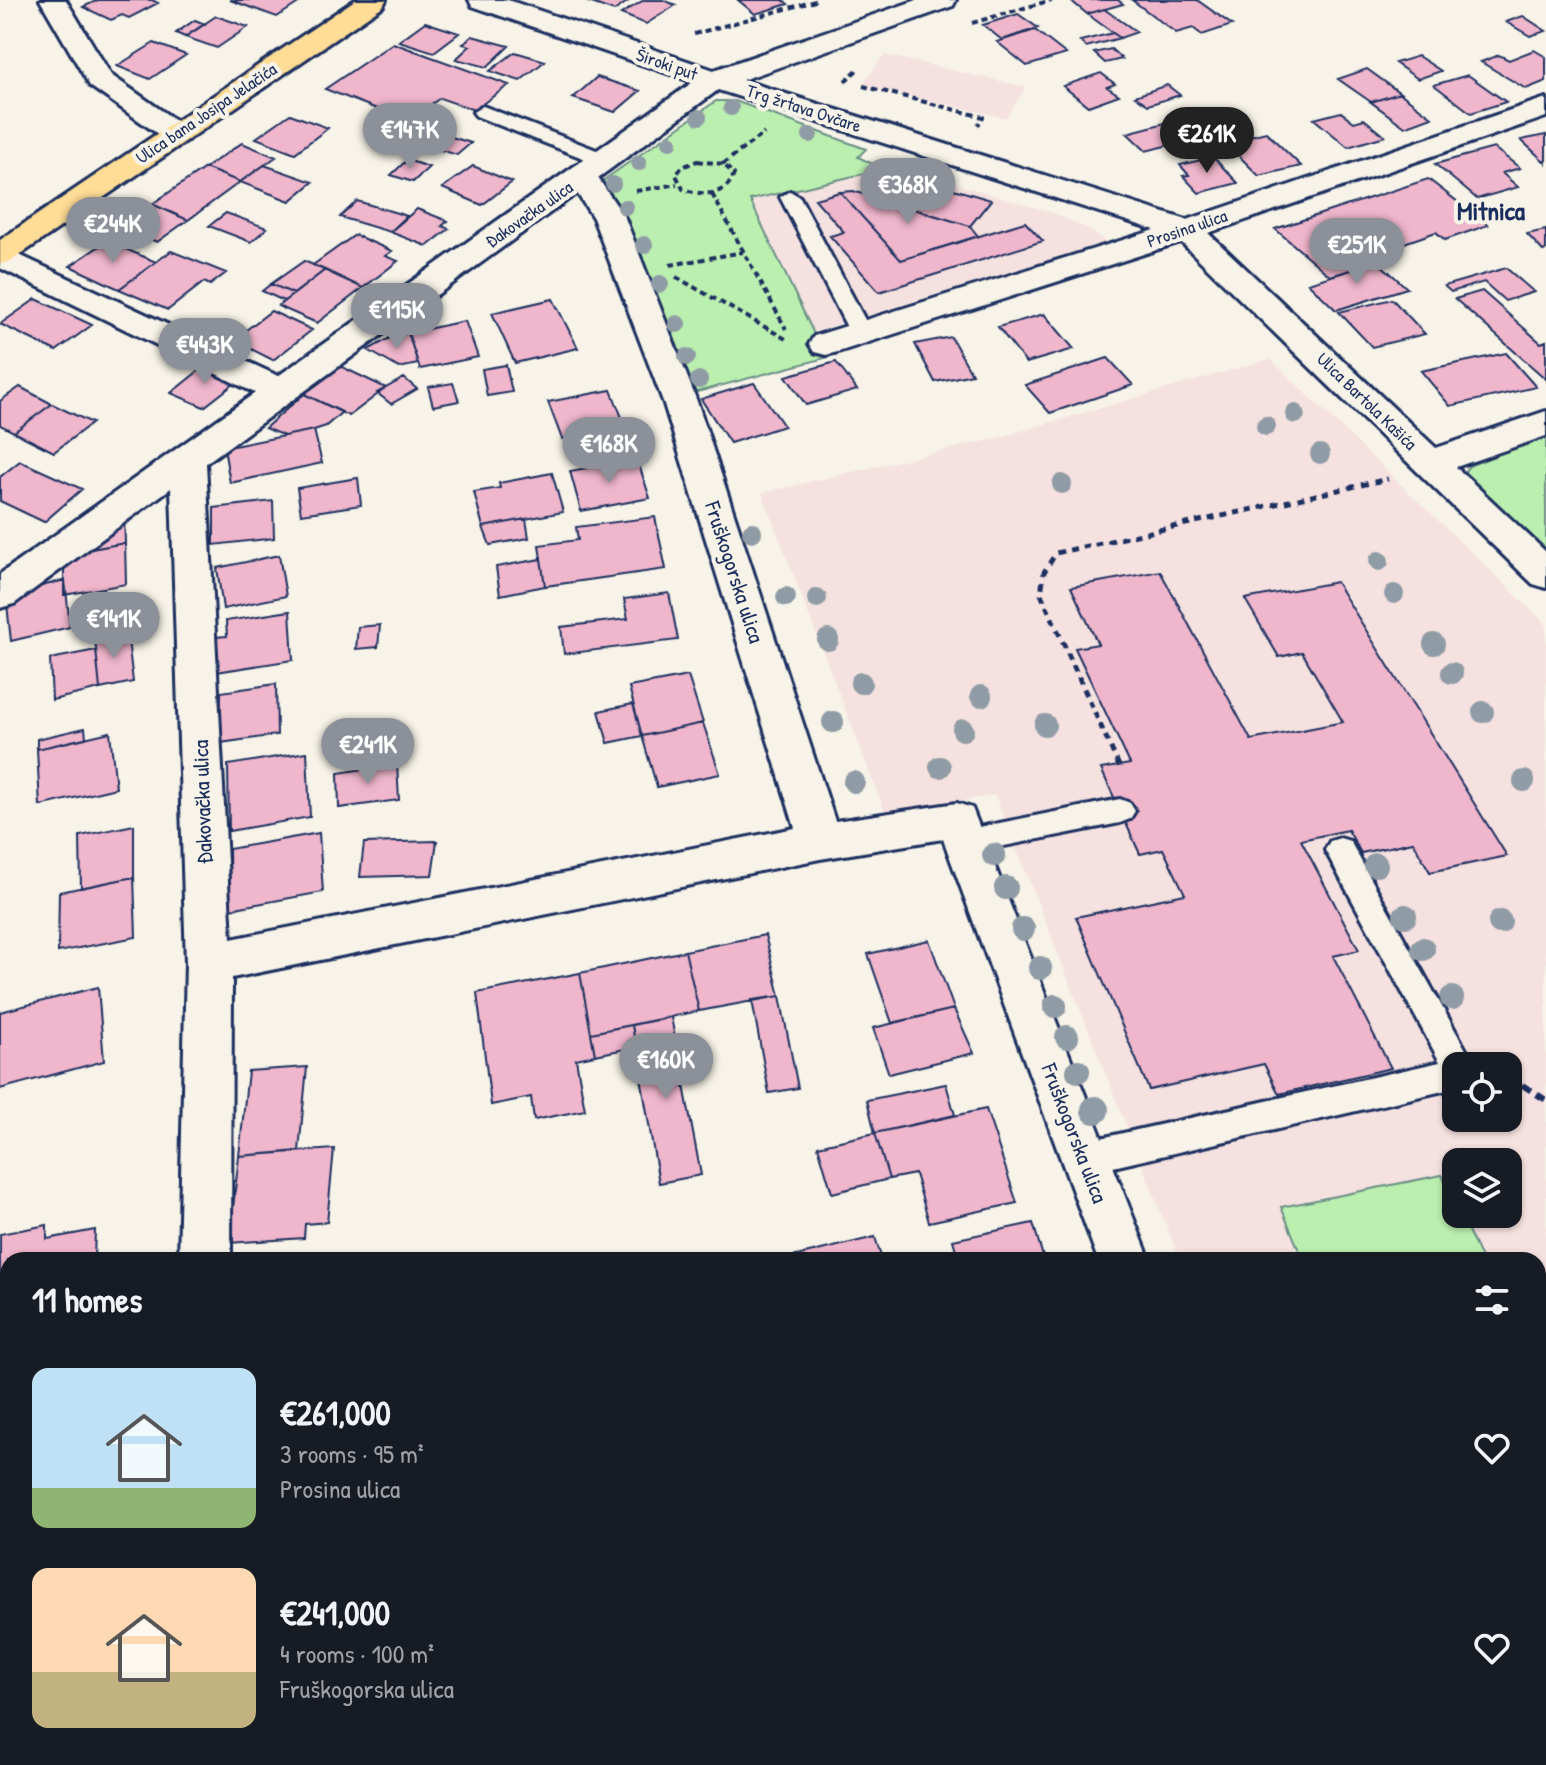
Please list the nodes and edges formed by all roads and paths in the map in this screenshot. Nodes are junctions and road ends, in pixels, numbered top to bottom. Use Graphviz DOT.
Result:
graph roads {
  1 [pos="53,0"];
  2 [pos="373,0"];
  3 [pos="482,0"];
  4 [pos="819,0"];
  5 [pos="943,0"];
  6 [pos="690,36"];
  7 [pos="714,80"];
  8 [pos="1546,107"];
  9 [pos="483,112"];
  10 [pos="175,133"];
  11 [pos="593,168"];
  12 [pos="712,194"];
  13 [pos="790,197"];
  14 [pos="1187,230"];
  15 [pos="743,252"];
  16 [pos="0,255"];
  17 [pos="644,269"];
  18 [pos="862,335"];
  19 [pos="826,344"];
  20 [pos="280,391"];
  21 [pos="1546,423"];
  22 [pos="1420,453"];
  23 [pos="188,458"];
  24 [pos="1546,574"];
  25 [pos="0,594"];
  26 [pos="1119,766"];
  27 [pos="1120,811"];
  28 [pos="820,841"];
  29 [pos="964,842"];
  30 [pos="1340,850"];
  31 [pos="209,963"];
  32 [pos="1451,1052"];
  33 [pos="1442,1076"];
  34 [pos="1522,1085"];
  35 [pos="1546,1100"];
  36 [pos="1083,1158"];
  37 [pos="205,1252"];
  38 [pos="1121,1252"];
  1 -- 10 [label="street"];
  2 -- 10 [label="main road, Ulica bana Josipa Jelačića"];
  3 -- 7 [label="street, Široki put"];
  4 -- 6 [label="path"];
  5 -- 7 [label="street, Široki put"];
  7 -- 11 [label="street"];
  7 -- 14 [label="street, Trg žrtava Ovčare"];
  8 -- 14 [label="street, Prosina ulica"];
  9 -- 11 [label="lane"];
  10 -- 16 [label="main road, Ulica bana Josipa Jelačića"];
  11 -- 17 [label="street, Fruškogorska ulica"];
  11 -- 20 [label="street, Đakovačka ulica"];
  12 -- 12 [label="path"];
  12 -- 15 [label="path"];
  13 -- 18 [label="lane"];
  14 -- 18 [label="street, Prosina ulica"];
  14 -- 22 [label="street, Ulica Bartola Kašića"];
  15 -- 17 [label="path"];
  15 -- 17 [label="path"];
  16 -- 20 [label="street"];
  17 -- 28 [label="street, Fruškogorska ulica"];
  18 -- 19 [label="street, Prosina ulica"];
  20 -- 23 [label="street, Đakovačka ulica"];
  21 -- 22 [label="street"];
  22 -- 24 [label="street, Ulica Bartola Kašića"];
  22 -- 26 [label="path"];
  23 -- 25 [label="street"];
  23 -- 31 [label="street, Đakovačka ulica"];
  27 -- 29 [label="lane"];
  28 -- 29 [label="street"];
  28 -- 31 [label="street"];
  29 -- 36 [label="street, Fruškogorska ulica"];
  30 -- 32 [label="lane"];
  31 -- 37 [label="street, Đakovačka ulica"];
  33 -- 36 [label="lane"];
  34 -- 35 [label="path"];
  36 -- 38 [label="street, Fruškogorska ulica"];
}
